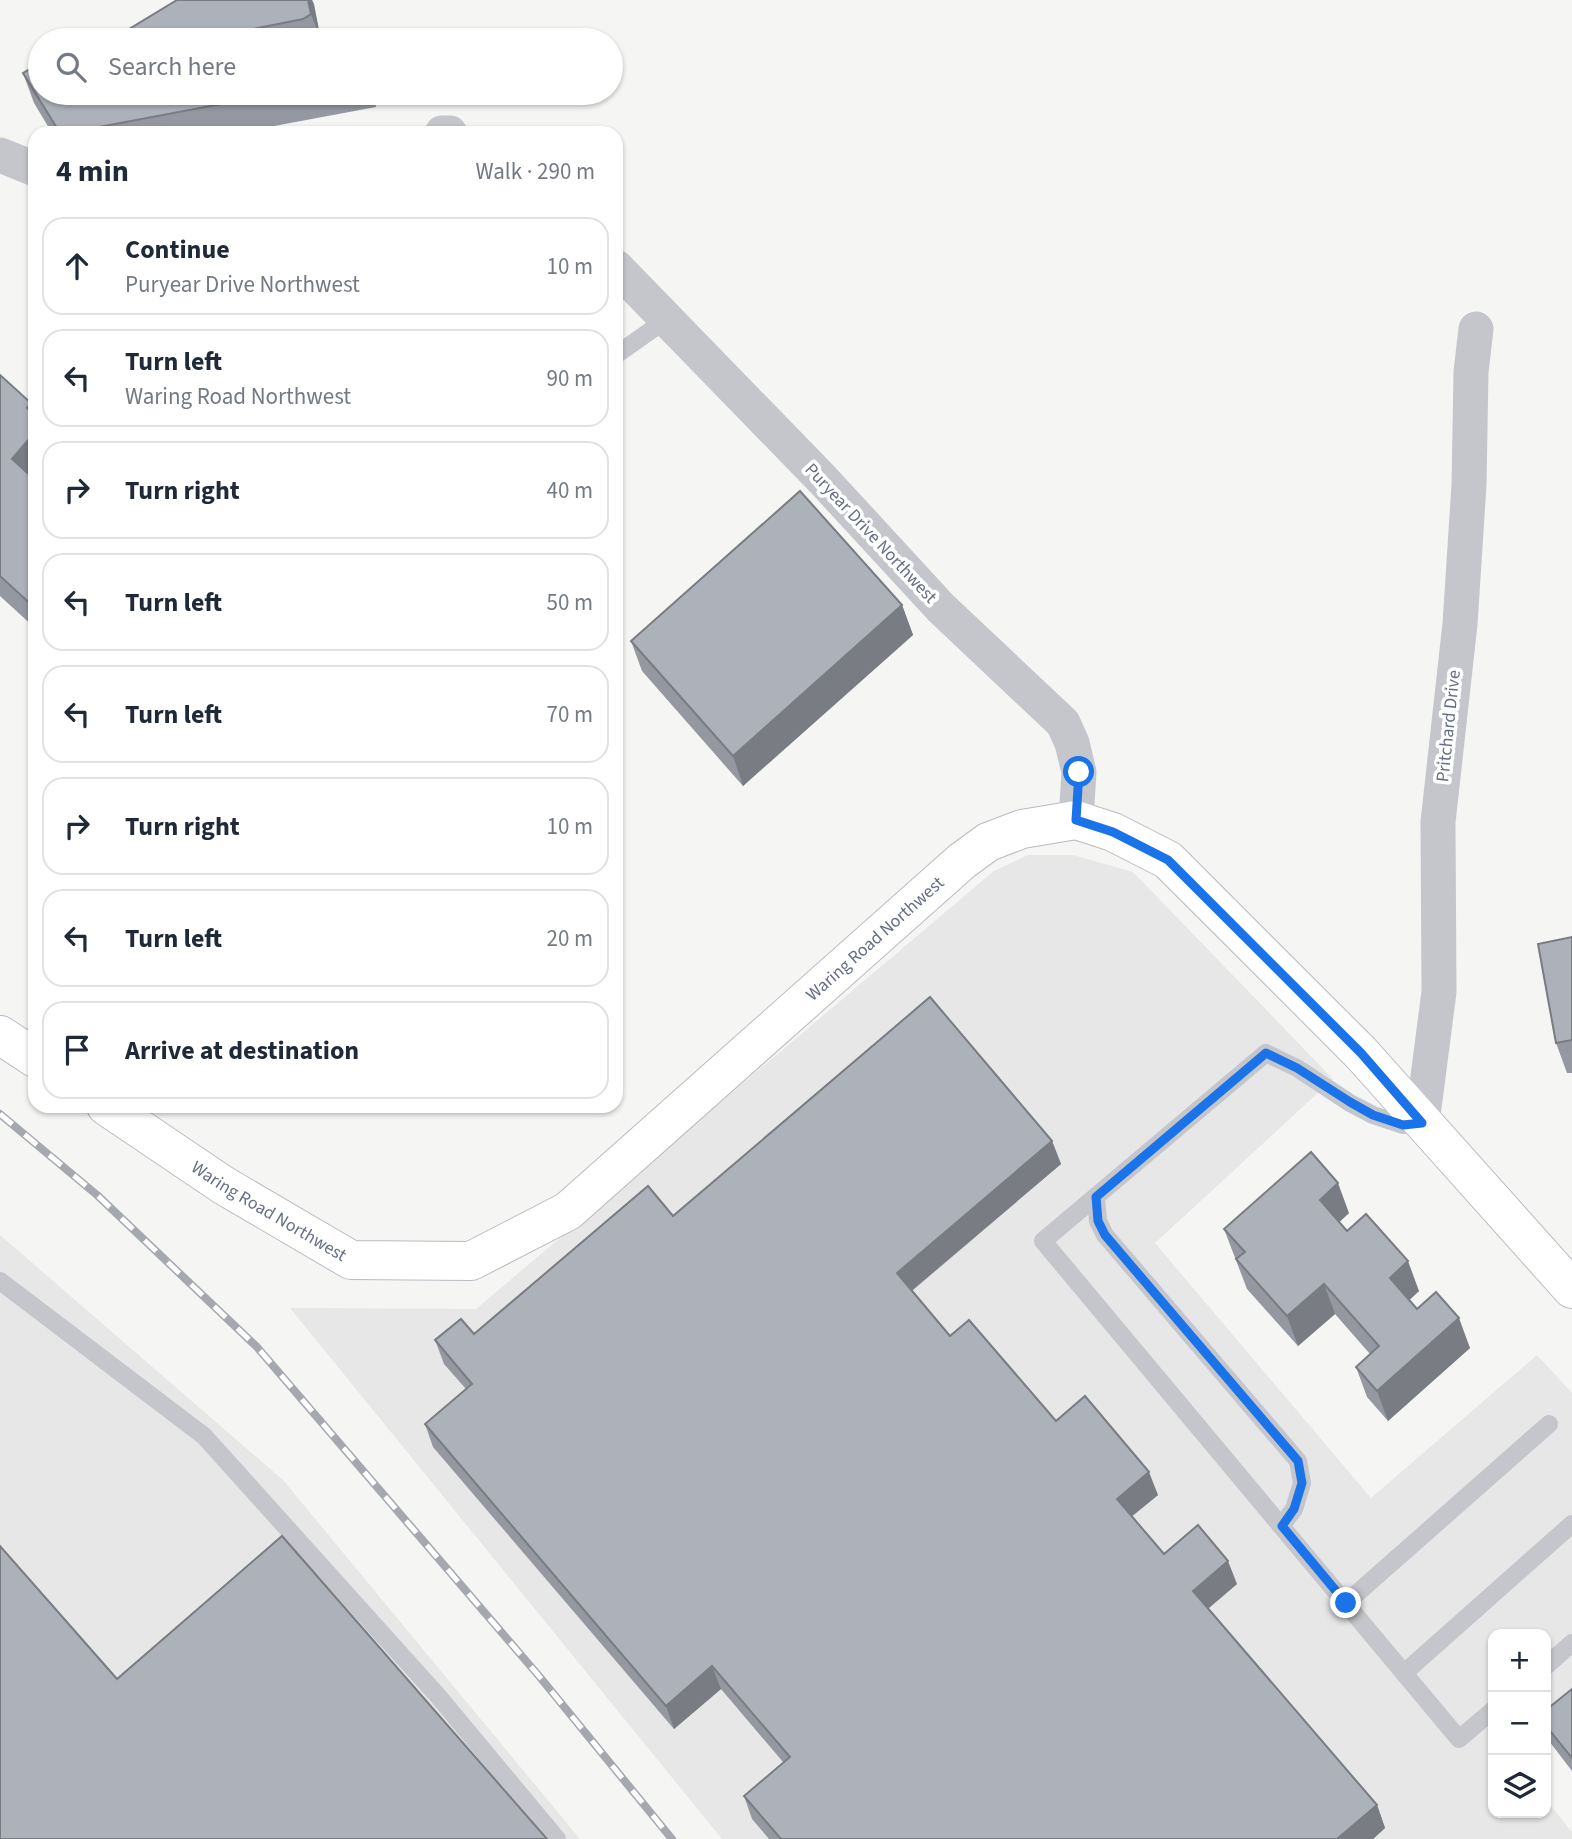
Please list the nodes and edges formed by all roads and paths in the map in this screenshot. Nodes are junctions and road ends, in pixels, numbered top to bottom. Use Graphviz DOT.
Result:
graph roads {
  1 [pos="0,155"];
  2 [pos="28,166"];
  3 [pos="623,274"];
  4 [pos="667,319"];
  5 [pos="1476,329"];
  6 [pos="623,350"];
  7 [pos="1076,820"];
  8 [pos="0,1035"];
  9 [pos="28,1053"];
  10 [pos="116,1113"];
  11 [pos="1422,1123"];
  12 [pos="1096,1197"];
  13 [pos="0,1281"];
  14 [pos="1572,1289"];
  15 [pos="1549,1424"];
  16 [pos="1572,1524"];
  17 [pos="1282,1526"];
  18 [pos="1346,1603"];
  19 [pos="1572,1643"];
  20 [pos="1551,1661"];
  21 [pos="1404,1673"];
  22 [pos="1488,1714"];
  23 [pos="557,1839"];
  1 -- 2 [label="street"];
  3 -- 4 [label="street, Puryear Drive Northwest"];
  4 -- 6 [label="lane"];
  4 -- 7 [label="street, Puryear Drive Northwest"];
  5 -- 11 [label="street, Pritchard Drive"];
  7 -- 10 [label="street, Waring Road Northwest"];
  7 -- 11 [label="street, Waring Road Northwest"];
  8 -- 9 [label="street"];
  11 -- 12 [label="lane"];
  11 -- 14 [label="street, Waring Road Northwest"];
  12 -- 17 [label="lane"];
  12 -- 17 [label="lane"];
  13 -- 23 [label="lane"];
  15 -- 18 [label="lane"];
  16 -- 21 [label="lane"];
  17 -- 18 [label="lane"];
  18 -- 21 [label="lane"];
  19 -- 20 [label="lane"];
  21 -- 22 [label="lane"];
}
